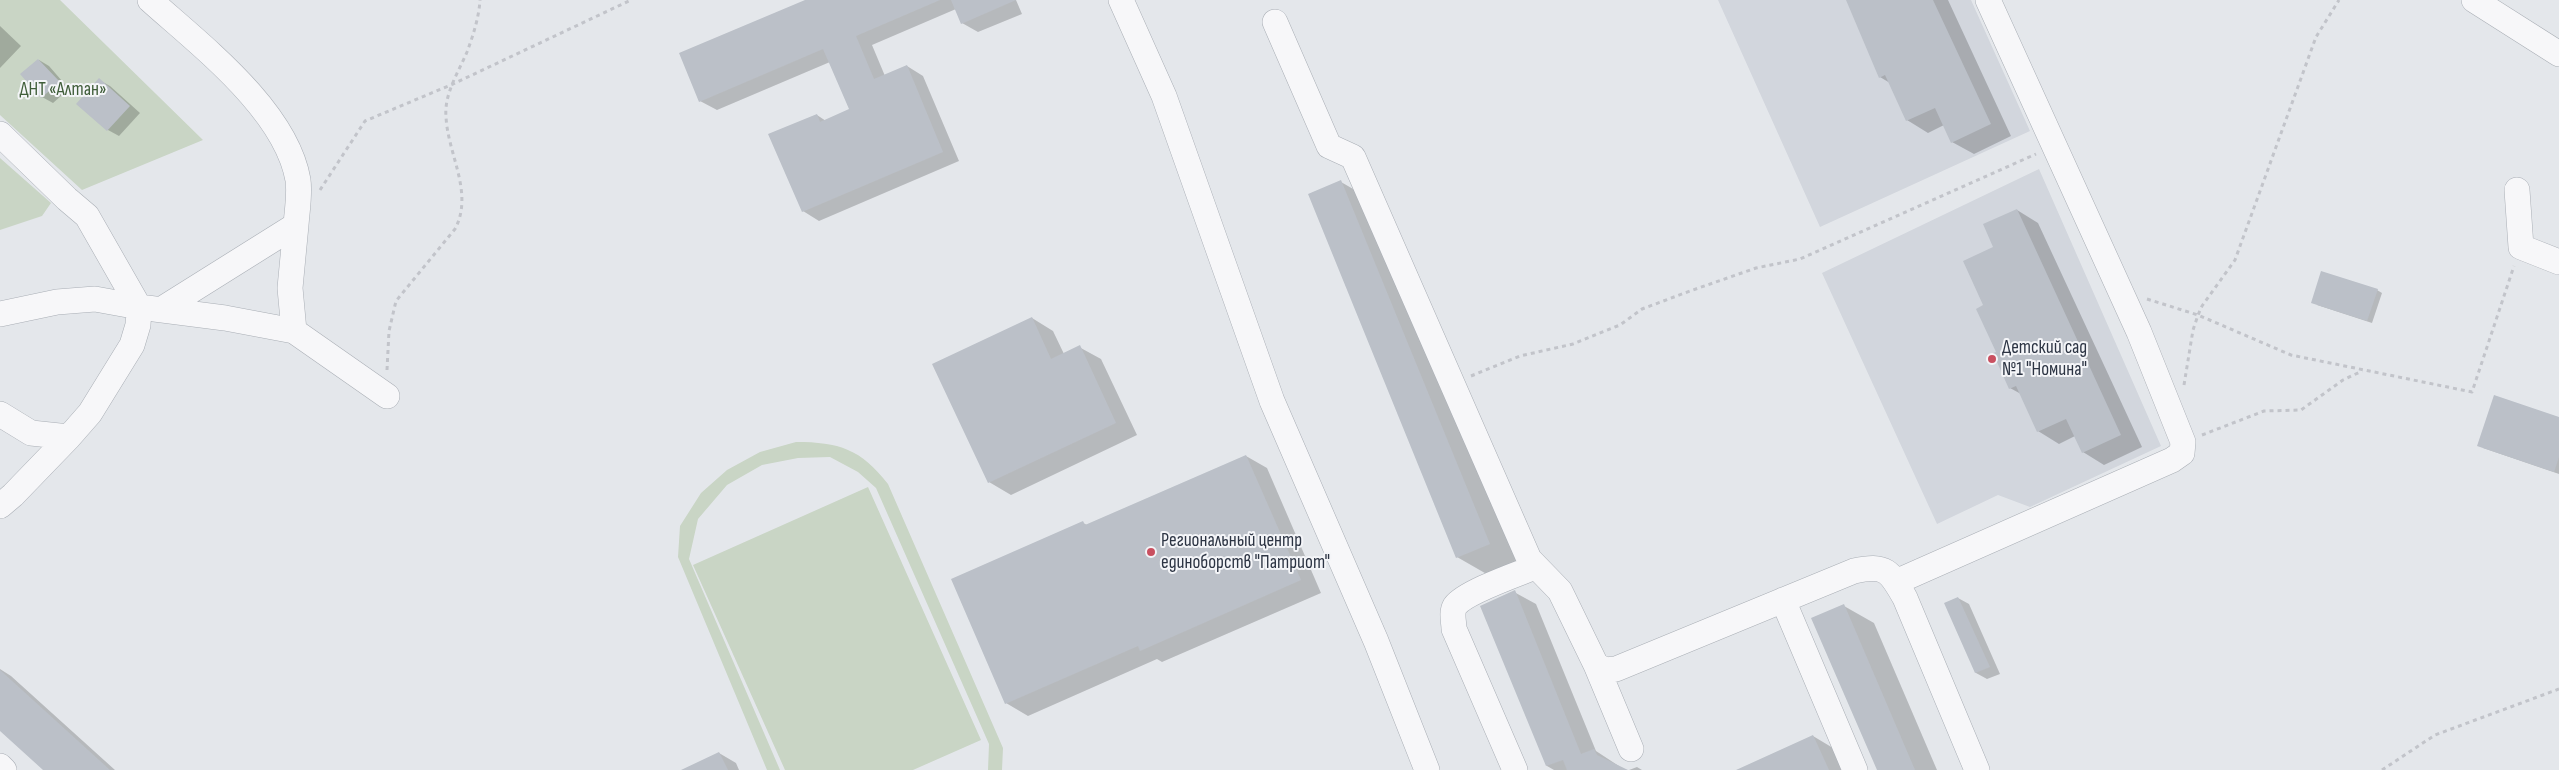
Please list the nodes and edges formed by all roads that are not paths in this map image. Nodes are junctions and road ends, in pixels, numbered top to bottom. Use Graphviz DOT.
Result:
graph roads {
  1 [pos="150,0"];
  2 [pos="1122,0"];
  3 [pos="1988,0"];
  4 [pos="2474,0"];
  5 [pos="1275,22"];
  6 [pos="2559,54"];
  7 [pos="0,134"];
  8 [pos="2518,190"];
  9 [pos="296,226"];
  10 [pos="2559,262"];
  11 [pos="151,308"];
  12 [pos="0,314"];
  13 [pos="294,331"];
  14 [pos="387,396"];
  15 [pos="0,414"];
  16 [pos="69,437"];
  17 [pos="0,506"];
  18 [pos="1535,566"];
  19 [pos="1896,582"];
  20 [pos="1783,600"];
  21 [pos="1596,665"];
  22 [pos="1631,749"];
  23 [pos="0,766"];
  24 [pos="4,770"];
  25 [pos="1427,770"];
  26 [pos="1515,770"];
  27 [pos="1855,770"];
  28 [pos="1977,770"];
  1 -- 9 [label="street"];
  2 -- 25 [label="street"];
  3 -- 19 [label="street"];
  4 -- 6 [label="street"];
  5 -- 18 [label="street"];
  7 -- 11 [label="street"];
  8 -- 10 [label="street"];
  9 -- 11 [label="street"];
  9 -- 13 [label="street"];
  11 -- 12 [label="street"];
  11 -- 13 [label="street"];
  11 -- 16 [label="street"];
  13 -- 14 [label="street"];
  15 -- 16 [label="street"];
  16 -- 17 [label="street"];
  18 -- 21 [label="street"];
  18 -- 26 [label="street"];
  19 -- 20 [label="street"];
  19 -- 28 [label="street"];
  20 -- 21 [label="street"];
  20 -- 27 [label="street"];
  21 -- 22 [label="street"];
  23 -- 24 [label="street"];
}
